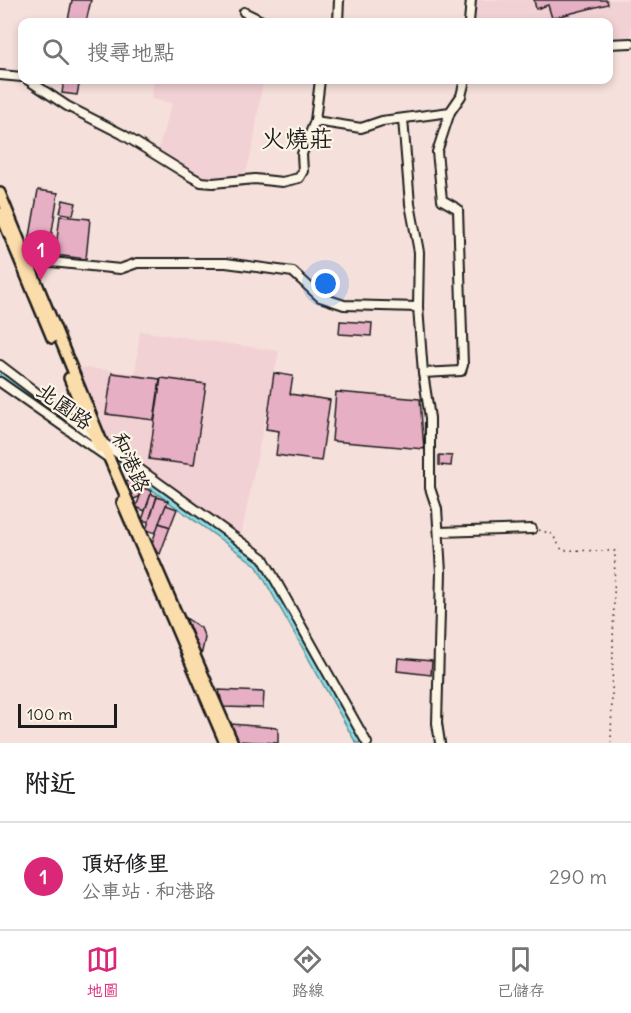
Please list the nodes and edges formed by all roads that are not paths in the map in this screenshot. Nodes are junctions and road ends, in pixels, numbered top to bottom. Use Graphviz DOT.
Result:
graph roads {
  1 [pos="339,0"];
  2 [pos="471,0"];
  3 [pos="244,12"];
  4 [pos="256,18"];
  5 [pos="338,18"];
  6 [pos="469,18"];
  7 [pos="631,43"];
  8 [pos="613,44"];
  9 [pos="0,75"];
  10 [pos="18,77"];
  11 [pos="34,84"];
  12 [pos="320,84"];
  13 [pos="464,84"];
  14 [pos="450,112"];
  15 [pos="403,119"];
  16 [pos="315,120"];
  17 [pos="0,193"];
  18 [pos="0,213"];
  19 [pos="26,266"];
  20 [pos="418,307"];
  21 [pos="55,336"];
  22 [pos="0,365"];
  23 [pos="9,372"];
  24 [pos="423,373"];
  25 [pos="2,383"];
  26 [pos="92,434"];
  27 [pos="103,451"];
  28 [pos="532,529"];
  29 [pos="439,532"];
  30 [pos="225,743"];
  31 [pos="234,743"];
  32 [pos="367,743"];
  33 [pos="440,743"];
  1 -- 5 [label="street"];
  2 -- 6 [label="street"];
  3 -- 4 [label="street"];
  7 -- 8 [label="street"];
  9 -- 10 [label="street"];
  11 -- 16 [label="street"];
  12 -- 16 [label="street"];
  13 -- 14 [label="street"];
  14 -- 15 [label="street"];
  14 -- 24 [label="street"];
  15 -- 16 [label="street"];
  15 -- 20 [label="street"];
  17 -- 19 [label="main road, 和港路"];
  18 -- 19 [label="main road, 和港路"];
  19 -- 20 [label="street"];
  19 -- 21 [label="main road, 和港路"];
  20 -- 24 [label="street"];
  21 -- 26 [label="main road, 和港路"];
  21 -- 27 [label="main road, 和港路"];
  22 -- 23 [label="street"];
  23 -- 25 [label="street"];
  23 -- 26 [label="street"];
  24 -- 29 [label="street"];
  25 -- 27 [label="street, 北園路"];
  26 -- 27 [label="main road, 和港路"];
  27 -- 30 [label="main road, 和港路"];
  27 -- 31 [label="main road, 和港路"];
  27 -- 32 [label="street, 北園路"];
  28 -- 29 [label="street"];
  29 -- 33 [label="street"];
}
